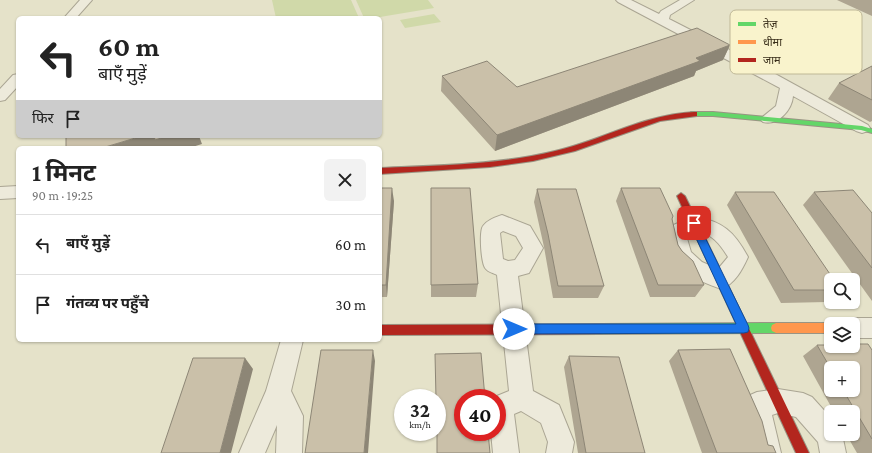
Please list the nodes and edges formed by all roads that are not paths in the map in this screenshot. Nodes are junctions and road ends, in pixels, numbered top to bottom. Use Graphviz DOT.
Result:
graph roads {
  1 [pos="86,0"];
  2 [pos="622,0"];
  3 [pos="688,0"];
  4 [pos="72,16"];
  5 [pos="662,21"];
  6 [pos="730,57"];
  7 [pos="762,74"];
  8 [pos="16,80"];
  9 [pos="787,87"];
  10 [pos="0,97"];
  11 [pos="768,119"];
  12 [pos="867,130"];
  13 [pos="382,171"];
  14 [pos="16,192"];
  15 [pos="0,193"];
  16 [pos="681,196"];
  17 [pos="694,223"];
  18 [pos="507,270"];
  19 [pos="721,280"];
  20 [pos="744,328"];
  21 [pos="824,328"];
  22 [pos="860,328"];
  23 [pos="872,328"];
  24 [pos="514,329"];
  25 [pos="382,330"];
  26 [pos="291,342"];
  27 [pos="278,392"];
  28 [pos="522,398"];
  29 [pos="778,400"];
  30 [pos="252,453"];
  31 [pos="289,453"];
  32 [pos="506,453"];
  33 [pos="559,453"];
  34 [pos="768,453"];
  35 [pos="803,453"];
  36 [pos="833,453"];
  1 -- 4 [label="street"];
  2 -- 5 [label="street"];
  3 -- 5 [label="street"];
  5 -- 6 [label="street"];
  7 -- 9 [label="street"];
  8 -- 10 [label="street"];
  9 -- 11 [label="street"];
  9 -- 12 [label="street"];
  11 -- 12 [label="street"];
  11 -- 13 [label="street"];
  14 -- 15 [label="street"];
  16 -- 17 [label="street"];
  17 -- 19 [label="street"];
  17 -- 19 [label="street"];
  18 -- 24 [label="street"];
  19 -- 20 [label="street"];
  20 -- 21 [label="street"];
  20 -- 24 [label="street"];
  20 -- 29 [label="street"];
  22 -- 23 [label="street"];
  24 -- 25 [label="street"];
  24 -- 28 [label="street"];
  26 -- 27 [label="street"];
  27 -- 30 [label="street"];
  27 -- 31 [label="street"];
  28 -- 32 [label="street"];
  28 -- 33 [label="street"];
  29 -- 34 [label="street"];
  29 -- 35 [label="street"];
  29 -- 36 [label="street"];
}
